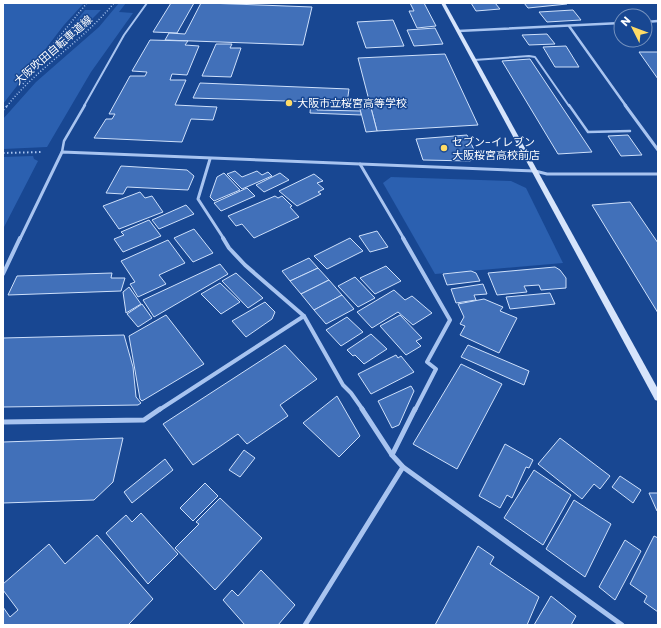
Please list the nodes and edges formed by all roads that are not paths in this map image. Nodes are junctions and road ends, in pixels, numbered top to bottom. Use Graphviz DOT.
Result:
graph roads {
  1 [pos="147,3"];
  2 [pos="443,3"];
  3 [pos="613,23"];
  4 [pos="569,26"];
  5 [pos="458,31"];
  6 [pos="474,60"];
  7 [pos="630,131"];
  8 [pos="658,150"];
  9 [pos="62,152"];
  10 [pos="210,159"];
  11 [pos="360,164"];
  12 [pos="535,171"];
  13 [pos="658,174"];
  14 [pos="3,274"];
  15 [pos="304,316"];
  16 [pos="658,397"];
  17 [pos="3,422"];
  18 [pos="392,455"];
  19 [pos="403,468"];
  20 [pos="305,625"];
  21 [pos="622,625"];
  1 -- 9 [label="lane"];
  2 -- 5 [label="street"];
  3 -- 4 [label="street"];
  4 -- 5 [label="street"];
  4 -- 8 [label="street"];
  5 -- 6 [label="street"];
  6 -- 7 [label="lane"];
  6 -- 12 [label="street"];
  9 -- 10 [label="street"];
  9 -- 14 [label="street"];
  10 -- 11 [label="street"];
  10 -- 15 [label="street"];
  11 -- 12 [label="street"];
  11 -- 18 [label="street"];
  12 -- 13 [label="street"];
  12 -- 16 [label="street"];
  15 -- 17 [label="street"];
  15 -- 18 [label="street"];
  18 -- 19 [label="street"];
  19 -- 20 [label="street"];
  19 -- 21 [label="street"];
}
